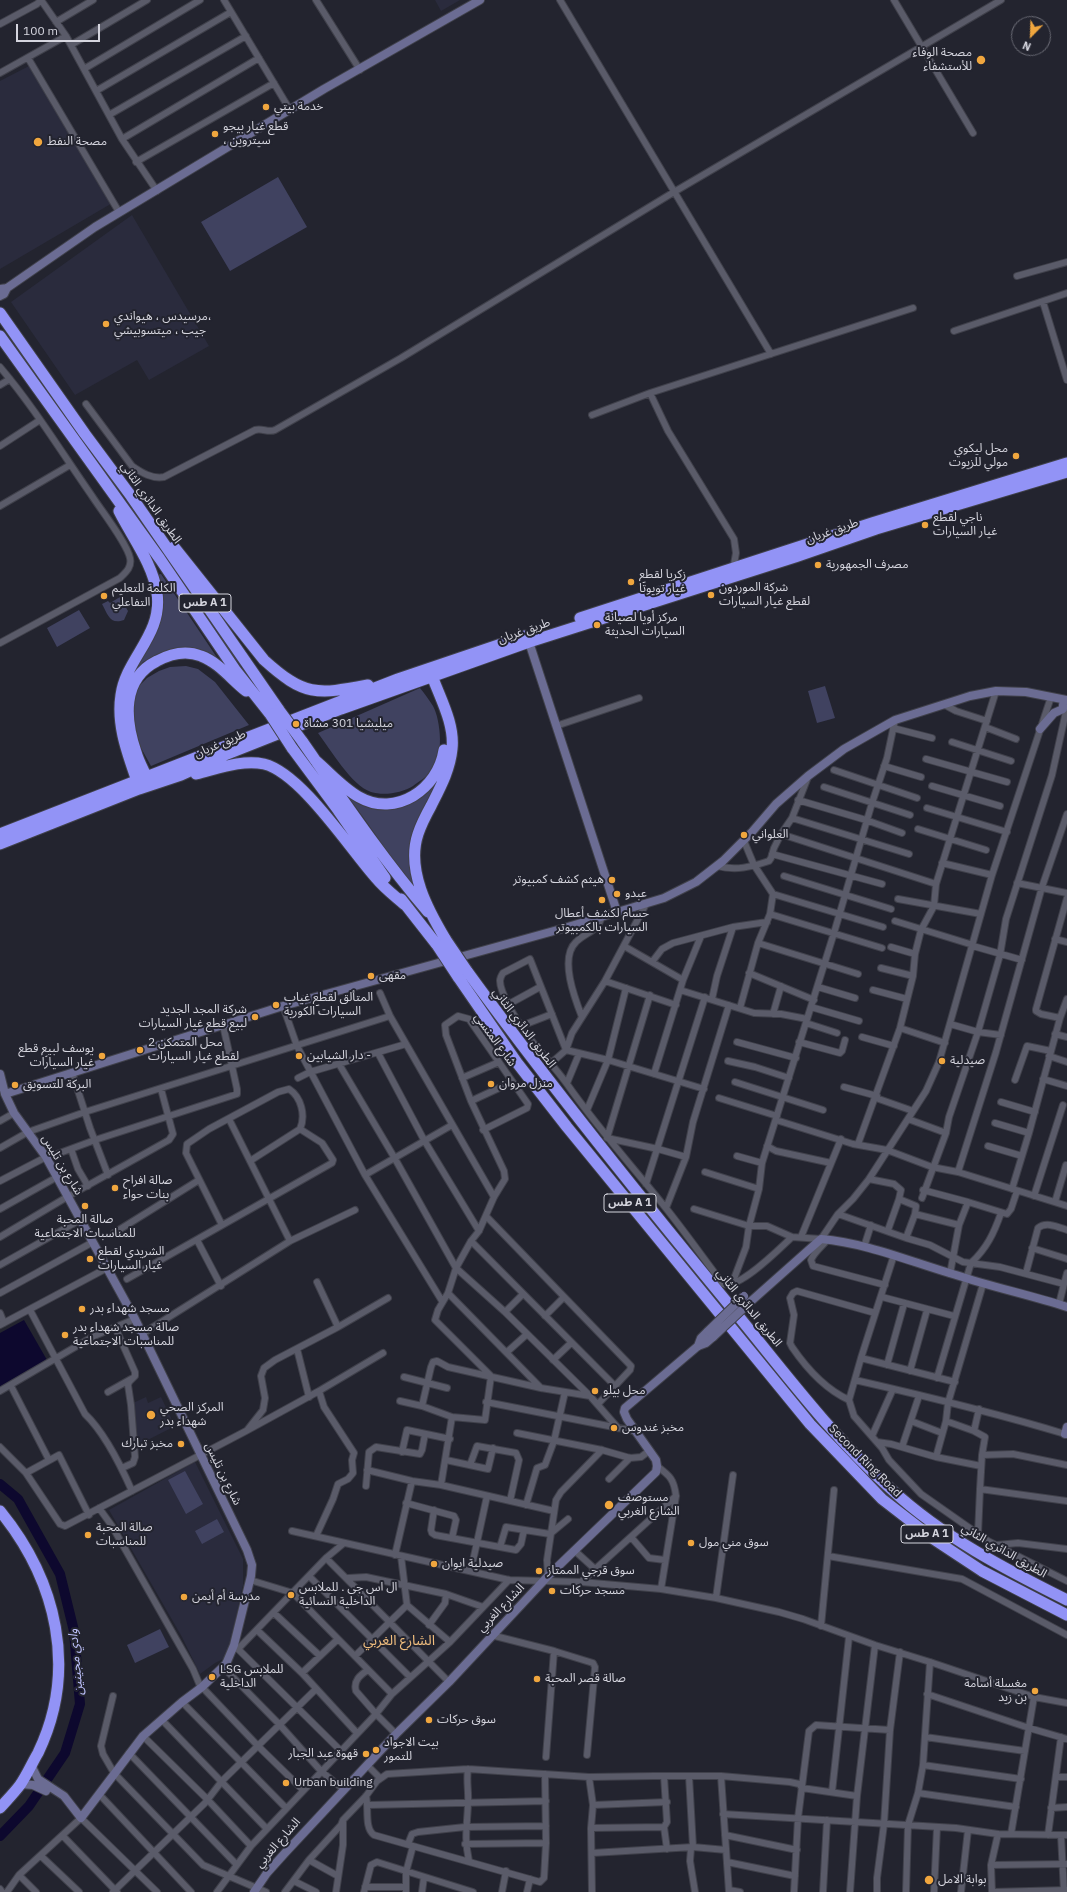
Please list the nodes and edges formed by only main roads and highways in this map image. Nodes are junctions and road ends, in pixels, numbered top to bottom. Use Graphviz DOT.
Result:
graph roads {
  1 [pos="0,313"];
  2 [pos="0,336"];
  3 [pos="1067,463"];
  4 [pos="1067,472"];
  5 [pos="102,478"];
  6 [pos="132,496"];
  7 [pos="733,573"];
  8 [pos="428,673"];
  9 [pos="398,679"];
  10 [pos="263,705"];
  11 [pos="275,712"];
  12 [pos="316,761"];
  13 [pos="181,775"];
  14 [pos="143,783"];
  15 [pos="0,834"];
  16 [pos="0,844"];
  17 [pos="406,905"];
  18 [pos="434,919"];
  19 [pos="441,943"];
  20 [pos="462,974"];
  21 [pos="810,1424"];
  22 [pos="0,1511"];
  23 [pos="1067,1600"];
  24 [pos="1067,1614"];
  25 [pos="0,1808"];
  1 -- 6 [label="highway, الطريق الدائري الثاني / طس A 1"];
  2 -- 5 [label="highway, الطريق الدائري الثاني / طس A 1"];
  3 -- 7 [label="highway, طريق غريان"];
  4 -- 7 [label="highway, طريق غريان"];
  5 -- 10 [label="highway, الطريق الدائري الثاني / طس A 1"];
  5 -- 14 [label="highway"];
  6 -- 9 [label="highway"];
  6 -- 11 [label="highway, الطريق الدائري الثاني / طس A 1"];
  7 -- 8 [label="highway, طريق غريان"];
  7 -- 8 [label="highway, طريق غريان"];
  8 -- 9 [label="highway, طريق غريان"];
  8 -- 12 [label="highway"];
  8 -- 13 [label="highway, طريق غريان"];
  8 -- 18 [label="highway"];
  9 -- 14 [label="highway, طريق غريان"];
  10 -- 11 [label="highway, الطريق الدائري الثاني / طس A 1"];
  10 -- 14 [label="highway"];
  11 -- 12 [label="highway, bridge"];
  11 -- 17 [label="highway, bridge"];
  12 -- 18 [label="highway"];
  13 -- 14 [label="highway, طريق غريان"];
  13 -- 17 [label="highway"];
  14 -- 15 [label="highway, طريق غريان"];
  14 -- 16 [label="highway, طريق غريان"];
  17 -- 19 [label="highway"];
  18 -- 19 [label="highway"];
  19 -- 20 [label="highway, bridge"];
  20 -- 21 [label="highway, الطريق الدائري الثاني / طس A 1"];
  20 -- 23 [label="highway, الطريق الدائري الثاني / طس A 1"];
  21 -- 24 [label="highway, Second Ring Road / طس A 1"];
  22 -- 25 [label="highway"];
}
